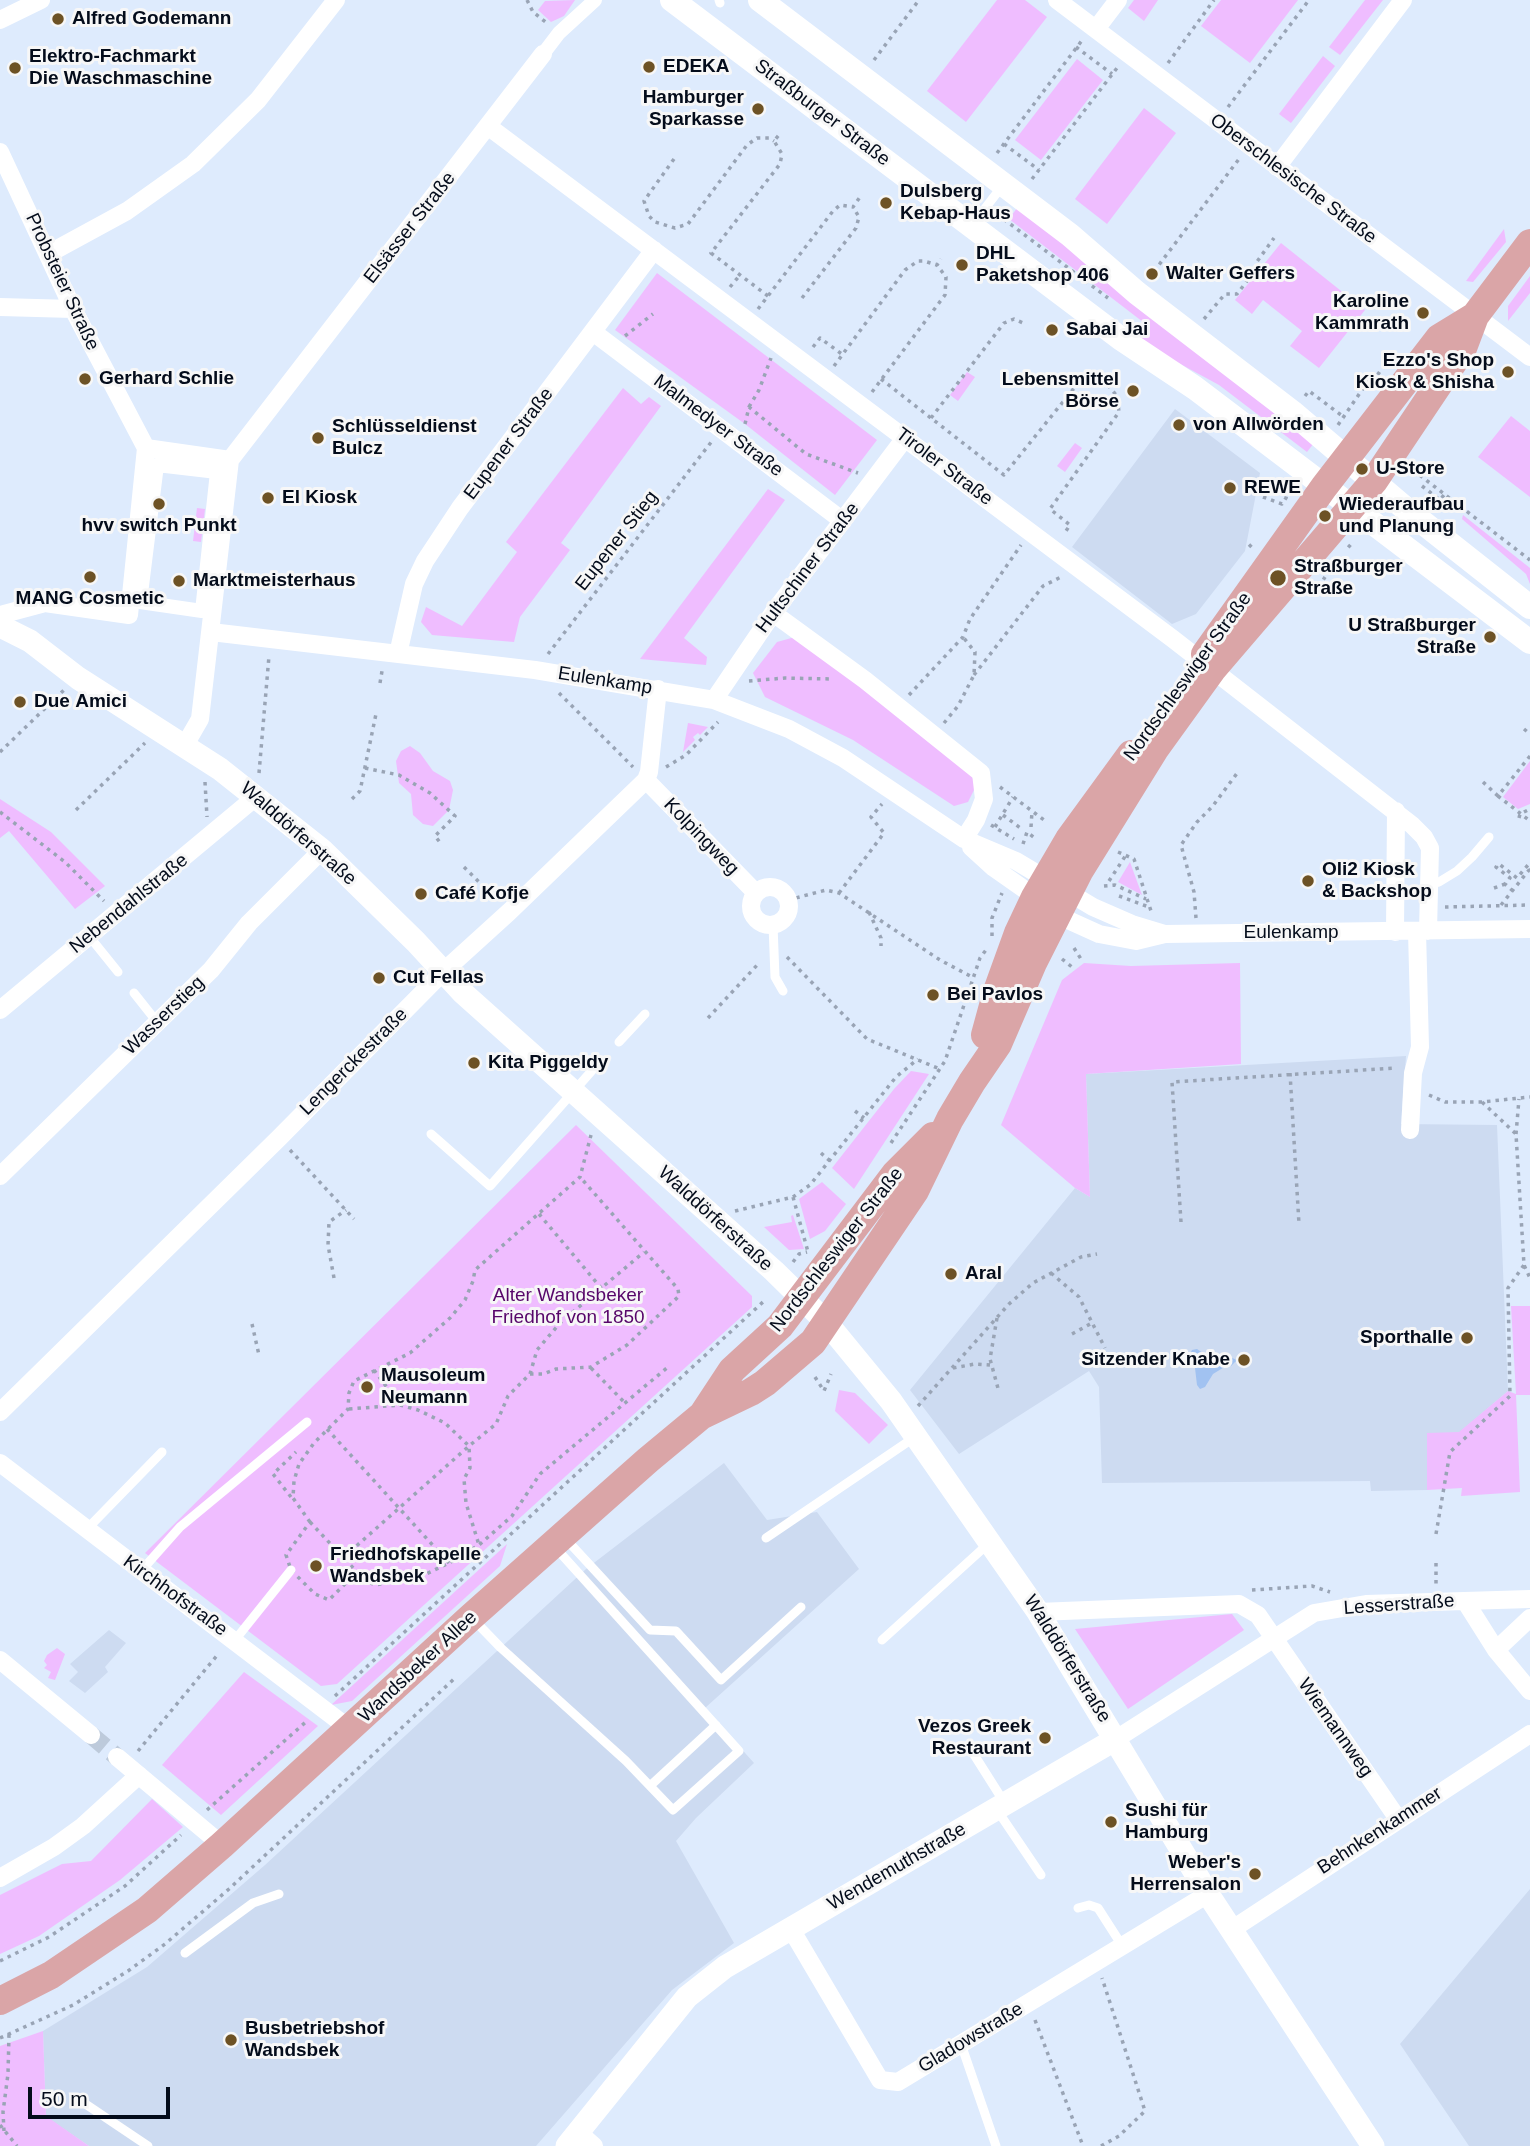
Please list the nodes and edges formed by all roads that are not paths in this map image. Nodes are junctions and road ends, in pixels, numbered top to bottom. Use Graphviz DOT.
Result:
graph roads {
  1 [pos="41,0"];
  2 [pos="336,0"];
  3 [pos="595,0"];
  4 [pos="672,0"];
  5 [pos="760,0"];
  6 [pos="1057,0"];
  7 [pos="1118,0"];
  8 [pos="1402,0"];
  9 [pos="0,20"];
  10 [pos="1094,28"];
  11 [pos="543,54"];
  12 [pos="489,127"];
  13 [pos="0,152"];
  14 [pos="1277,167"];
  15 [pos="1003,183"];
  16 [pos="979,216"];
  17 [pos="1530,243"];
  18 [pos="654,250"];
  19 [pos="48,254"];
  20 [pos="0,307"];
  21 [pos="73,309"];
  22 [pos="1475,316"];
  23 [pos="593,332"];
  24 [pos="1530,357"];
  25 [pos="905,438"];
  26 [pos="146,448"];
  27 [pos="1346,458"];
  28 [pos="230,460"];
  29 [pos="1374,481"];
  30 [pos="1324,487"];
  31 [pos="1353,508"];
  32 [pos="843,521"];
  33 [pos="1530,607"];
  34 [pos="135,608"];
  35 [pos="773,613"];
  36 [pos="0,615"];
  37 [pos="0,626"];
  38 [pos="211,632"];
  39 [pos="1530,642"];
  40 [pos="398,654"];
  41 [pos="1206,666"];
  42 [pos="658,689"];
  43 [pos="714,700"];
  44 [pos="185,745"];
  45 [pos="646,780"];
  46 [pos="257,796"];
  47 [pos="1396,811"];
  48 [pos="1489,837"];
  49 [pos="964,839"];
  50 [pos="323,850"];
  51 [pos="1429,884"];
  52 [pos="756,894"];
  53 [pos="1051,895"];
  54 [pos="774,925"];
  55 [pos="1530,929"];
  56 [pos="1422,931"];
  57 [pos="1395,932"];
  58 [pos="89,936"];
  59 [pos="444,971"];
  60 [pos="118,972"];
  61 [pos="783,991"];
  62 [pos="134,993"];
  63 [pos="0,1010"];
  64 [pos="645,1014"];
  65 [pos="157,1022"];
  66 [pos="619,1042"];
  67 [pos="596,1066"];
  68 [pos="572,1092"];
  69 [pos="950,1119"];
  70 [pos="1410,1130"];
  71 [pos="431,1134"];
  72 [pos="0,1176"];
  73 [pos="802,1298"];
  74 [pos="827,1323"];
  75 [pos="0,1412"];
  76 [pos="701,1416"];
  77 [pos="307,1422"];
  78 [pos="910,1429"];
  79 [pos="162,1452"];
  80 [pos="0,1463"];
  81 [pos="86,1530"];
  82 [pos="766,1538"];
  83 [pos="558,1540"];
  84 [pos="990,1543"];
  85 [pos="291,1570"];
  86 [pos="141,1571"];
  87 [pos="1530,1599"];
  88 [pos="1465,1601"];
  89 [pos="801,1606"];
  90 [pos="1038,1612"];
  91 [pos="471,1617"];
  92 [pos="1530,1618"];
  93 [pos="1273,1638"];
  94 [pos="235,1640"];
  95 [pos="882,1640"];
  96 [pos="1496,1650"];
  97 [pos="0,1660"];
  98 [pos="1530,1691"];
  99 [pos="716,1726"];
  100 [pos="351,1730"];
  101 [pos="1530,1734"];
  102 [pos="91,1735"];
  103 [pos="1116,1739"];
  104 [pos="973,1753"];
  105 [pos="651,1785"];
  106 [pos="1000,1806"];
  107 [pos="1398,1819"];
  108 [pos="222,1845"];
  109 [pos="1041,1875"];
  110 [pos="0,1878"];
  111 [pos="279,1894"];
  112 [pos="1208,1894"];
  113 [pos="1078,1908"];
  114 [pos="791,1929"];
  115 [pos="1231,1930"];
  116 [pos="1123,1947"];
  117 [pos="185,1953"];
  118 [pos="0,2001"];
  119 [pos="961,2044"];
  120 [pos="81,2101"];
  121 [pos="579,2141"];
  122 [pos="148,2146"];
  123 [pos="996,2146"];
  124 [pos="1373,2146"];
  1 -- 9 [label="street"];
  2 -- 19 [label="street"];
  3 -- 11 [label="street, Elsässer Straße"];
  4 -- 16 [label="main road, Straßburger Straße"];
  5 -- 15 [label="main road"];
  6 -- 10 [label="street, Oberschlesische Straße"];
  7 -- 10 [label="street"];
  8 -- 14 [label="street"];
  10 -- 14 [label="street, Oberschlesische Straße"];
  11 -- 12 [label="street, Elsässer Straße"];
  12 -- 18 [label="street, Tiroler Straße"];
  12 -- 28 [label="street, Elsässer Straße"];
  13 -- 19 [label="street, Probsteier Straße"];
  14 -- 22 [label="street, Oberschlesische Straße"];
  15 -- 16 [label="lane"];
  15 -- 27 [label="main road"];
  16 -- 30 [label="main road, Straßburger Straße"];
  17 -- 22 [label="main road, Nordschleswiger Straße"];
  18 -- 23 [label="street, Eupener Straße"];
  18 -- 25 [label="street, Tiroler Straße"];
  19 -- 21 [label="street, Probsteier Straße"];
  20 -- 21 [label="street"];
  21 -- 26 [label="street, Probsteier Straße"];
  22 -- 24 [label="street, Oberschlesische Straße"];
  22 -- 27 [label="main road, Nordschleswiger Straße"];
  22 -- 29 [label="main road, Nordschleswiger Straße"];
  23 -- 32 [label="street, Malmedyer Straße"];
  23 -- 40 [label="street, Eupener Straße"];
  25 -- 32 [label="street, Hultschiner Straße"];
  25 -- 41 [label="street, Tiroler Straße"];
  26 -- 28 [label="street"];
  26 -- 34 [label="street"];
  27 -- 29 [label="main road"];
  27 -- 30 [label="main road, Nordschleswiger Straße"];
  28 -- 38 [label="street"];
  29 -- 31 [label="main road, Nordschleswiger Straße"];
  29 -- 33 [label="main road"];
  30 -- 31 [label="main road, Straßburger Straße"];
  30 -- 41 [label="main road, Nordschleswiger Straße"];
  31 -- 39 [label="main road, Straßburger Straße"];
  31 -- 41 [label="main road, Nordschleswiger Straße"];
  32 -- 35 [label="street, Hultschiner Straße"];
  34 -- 34 [label="street"];
  34 -- 36 [label="street"];
  35 -- 43 [label="street, Hultschiner Straße"];
  35 -- 49 [label="street"];
  37 -- 44 [label="street, Walddörferstraße"];
  38 -- 40 [label="street, Eulenkamp"];
  38 -- 44 [label="street"];
  40 -- 42 [label="street, Eulenkamp"];
  41 -- 47 [label="street, Tiroler Straße"];
  41 -- 53 [label="main road, Nordschleswiger Straße"];
  42 -- 43 [label="street, Eulenkamp"];
  42 -- 45 [label="street"];
  43 -- 49 [label="street, Eulenkamp"];
  44 -- 46 [label="street, Walddörferstraße"];
  45 -- 52 [label="street, Kolpingweg"];
  45 -- 59 [label="street, Lengerckestraße"];
  46 -- 50 [label="street, Walddörferstraße"];
  46 -- 58 [label="street, Nebendahlstraße"];
  47 -- 51 [label="street, Tiroler Straße"];
  47 -- 57 [label="street"];
  48 -- 51 [label="lane"];
  49 -- 53 [label="street, Eulenkamp"];
  50 -- 59 [label="street, Walddörferstraße"];
  50 -- 65 [label="street, Wasserstieg"];
  51 -- 56 [label="street, Tiroler Straße"];
  52 -- 54 [label="street"];
  52 -- 54 [label="street"];
  53 -- 57 [label="street, Eulenkamp"];
  53 -- 69 [label="main road, Nordschleswiger Straße"];
  54 -- 61 [label="lane"];
  55 -- 56 [label="street, Eulenkamp"];
  56 -- 57 [label="street, Eulenkamp"];
  56 -- 70 [label="street"];
  58 -- 60 [label="lane"];
  58 -- 63 [label="street, Nebendahlstraße"];
  59 -- 68 [label="street, Walddörferstraße"];
  59 -- 75 [label="street, Lengerckestraße"];
  62 -- 65 [label="lane"];
  64 -- 66 [label="lane"];
  65 -- 72 [label="street, Wasserstieg"];
  67 -- 68 [label="lane"];
  68 -- 71 [label="lane"];
  68 -- 73 [label="street, Walddörferstraße"];
  69 -- 73 [label="main road, Nordschleswiger Straße"];
  69 -- 74 [label="main road, Nordschleswiger Straße"];
  73 -- 74 [label="street, Walddörferstraße"];
  73 -- 76 [label="main road, Nordschleswiger Straße"];
  74 -- 76 [label="main road, Wandsbeker Allee"];
  74 -- 78 [label="street, Walddörferstraße"];
  76 -- 83 [label="main road, Wandsbeker Allee"];
  77 -- 86 [label="lane"];
  78 -- 82 [label="lane"];
  78 -- 84 [label="street, Walddörferstraße"];
  79 -- 81 [label="lane"];
  80 -- 81 [label="street, Kirchhofstraße"];
  81 -- 86 [label="street, Kirchhofstraße"];
  83 -- 89 [label="lane"];
  83 -- 91 [label="main road, Wandsbeker Allee"];
  83 -- 99 [label="lane"];
  84 -- 90 [label="street, Walddörferstraße"];
  84 -- 95 [label="lane"];
  85 -- 94 [label="lane"];
  86 -- 94 [label="street, Kirchhofstraße"];
  87 -- 88 [label="street, Lesserstraße"];
  88 -- 93 [label="street, Lesserstraße"];
  88 -- 96 [label="street"];
  90 -- 93 [label="street"];
  90 -- 103 [label="street, Walddörferstraße"];
  91 -- 100 [label="main road, Wandsbeker Allee"];
  91 -- 105 [label="lane"];
  92 -- 96 [label="street"];
  93 -- 103 [label="street, Wendemuthstraße"];
  93 -- 107 [label="street, Wiemannweg"];
  94 -- 100 [label="street, Kirchhofstraße"];
  96 -- 98 [label="street"];
  97 -- 102 [label="street"];
  99 -- 105 [label="lane"];
  99 -- 105 [label="lane"];
  100 -- 108 [label="main road, Wandsbeker Allee"];
  101 -- 107 [label="street, Behnkenkammer"];
  103 -- 106 [label="street, Wendemuthstraße"];
  103 -- 112 [label="street, Walddörferstraße"];
  104 -- 106 [label="lane"];
  106 -- 109 [label="lane"];
  106 -- 114 [label="street, Wendemuthstraße"];
  107 -- 115 [label="street, Behnkenkammer"];
  108 -- 110 [label="street"];
  108 -- 118 [label="main road, Wandsbeker Allee"];
  111 -- 117 [label="lane"];
  112 -- 115 [label="street, Walddörferstraße"];
  112 -- 116 [label="street, Gladowstraße"];
  113 -- 116 [label="lane"];
  114 -- 119 [label="street, Gladowstraße"];
  114 -- 121 [label="street, Wendemuthstraße"];
  115 -- 124 [label="street, Walddörferstraße"];
  116 -- 119 [label="street, Gladowstraße"];
  119 -- 123 [label="lane"];
  120 -- 122 [label="lane"];
}
